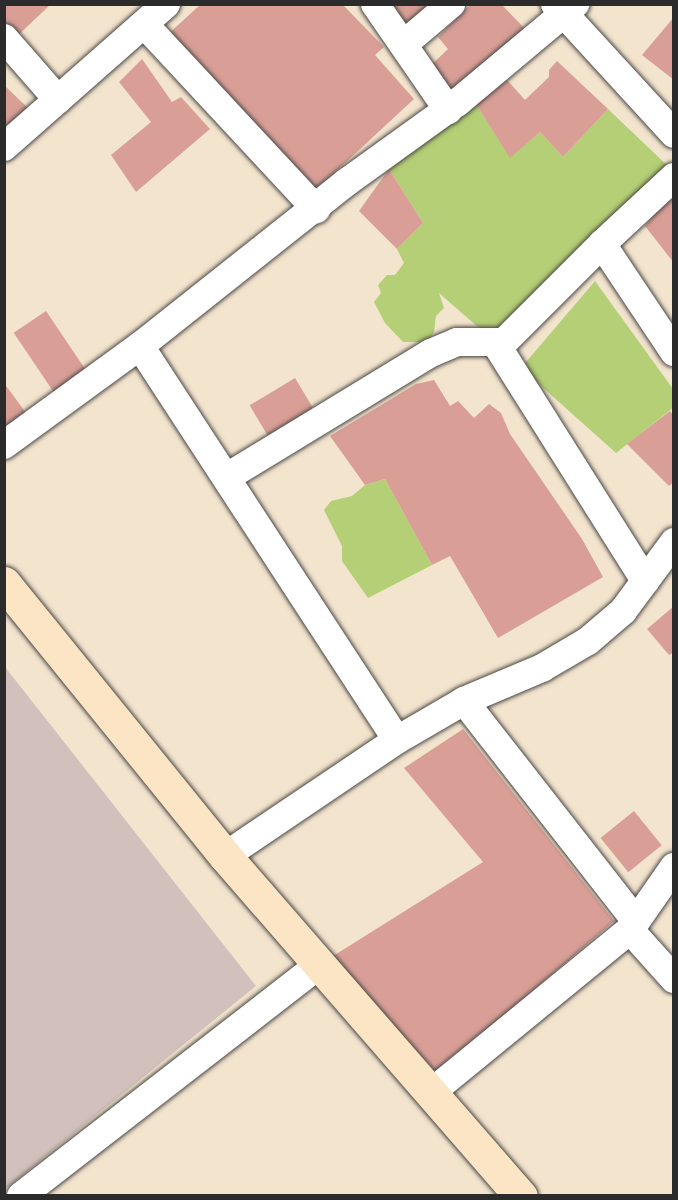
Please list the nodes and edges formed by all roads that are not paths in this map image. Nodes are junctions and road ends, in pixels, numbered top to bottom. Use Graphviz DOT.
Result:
graph roads {
  1 [pos="166,4"];
  2 [pos="375,4"];
  3 [pos="451,4"];
  4 [pos="564,8"];
  5 [pos="144,24"];
  6 [pos="4,38"];
  7 [pos="404,44"];
  8 [pos="58,100"];
  9 [pos="448,110"];
  10 [pos="674,134"];
  11 [pos="4,147"];
  12 [pos="674,177"];
  13 [pos="316,208"];
  14 [pos="602,244"];
  15 [pos="496,344"];
  16 [pos="140,346"];
  17 [pos="674,352"];
  18 [pos="4,445"];
  19 [pos="227,477"];
  20 [pos="674,542"];
  21 [pos="645,581"];
  22 [pos="4,583"];
  23 [pos="464,701"];
  24 [pos="397,740"];
  25 [pos="225,856"];
  26 [pos="674,867"];
  27 [pos="633,926"];
  28 [pos="319,965"];
  29 [pos="674,979"];
  30 [pos="433,1090"];
  31 [pos="21,1196"];
  32 [pos="521,1196"];
  1 -- 5 [label="street"];
  2 -- 7 [label="street"];
  3 -- 7 [label="street"];
  4 -- 9 [label="street"];
  4 -- 10 [label="street"];
  5 -- 8 [label="street"];
  5 -- 13 [label="street"];
  6 -- 8 [label="street"];
  7 -- 9 [label="street"];
  8 -- 11 [label="street"];
  9 -- 13 [label="street"];
  12 -- 14 [label="street"];
  13 -- 16 [label="street"];
  14 -- 15 [label="street"];
  14 -- 17 [label="street"];
  15 -- 19 [label="street"];
  15 -- 21 [label="street"];
  16 -- 18 [label="street"];
  16 -- 19 [label="street"];
  19 -- 24 [label="street"];
  20 -- 21 [label="street"];
  21 -- 23 [label="street"];
  22 -- 25 [label="street"];
  23 -- 24 [label="street"];
  23 -- 27 [label="street"];
  24 -- 25 [label="street"];
  25 -- 28 [label="street"];
  26 -- 27 [label="street"];
  27 -- 29 [label="street"];
  27 -- 30 [label="street"];
  28 -- 30 [label="street"];
  28 -- 31 [label="street"];
  30 -- 32 [label="street"];
}
